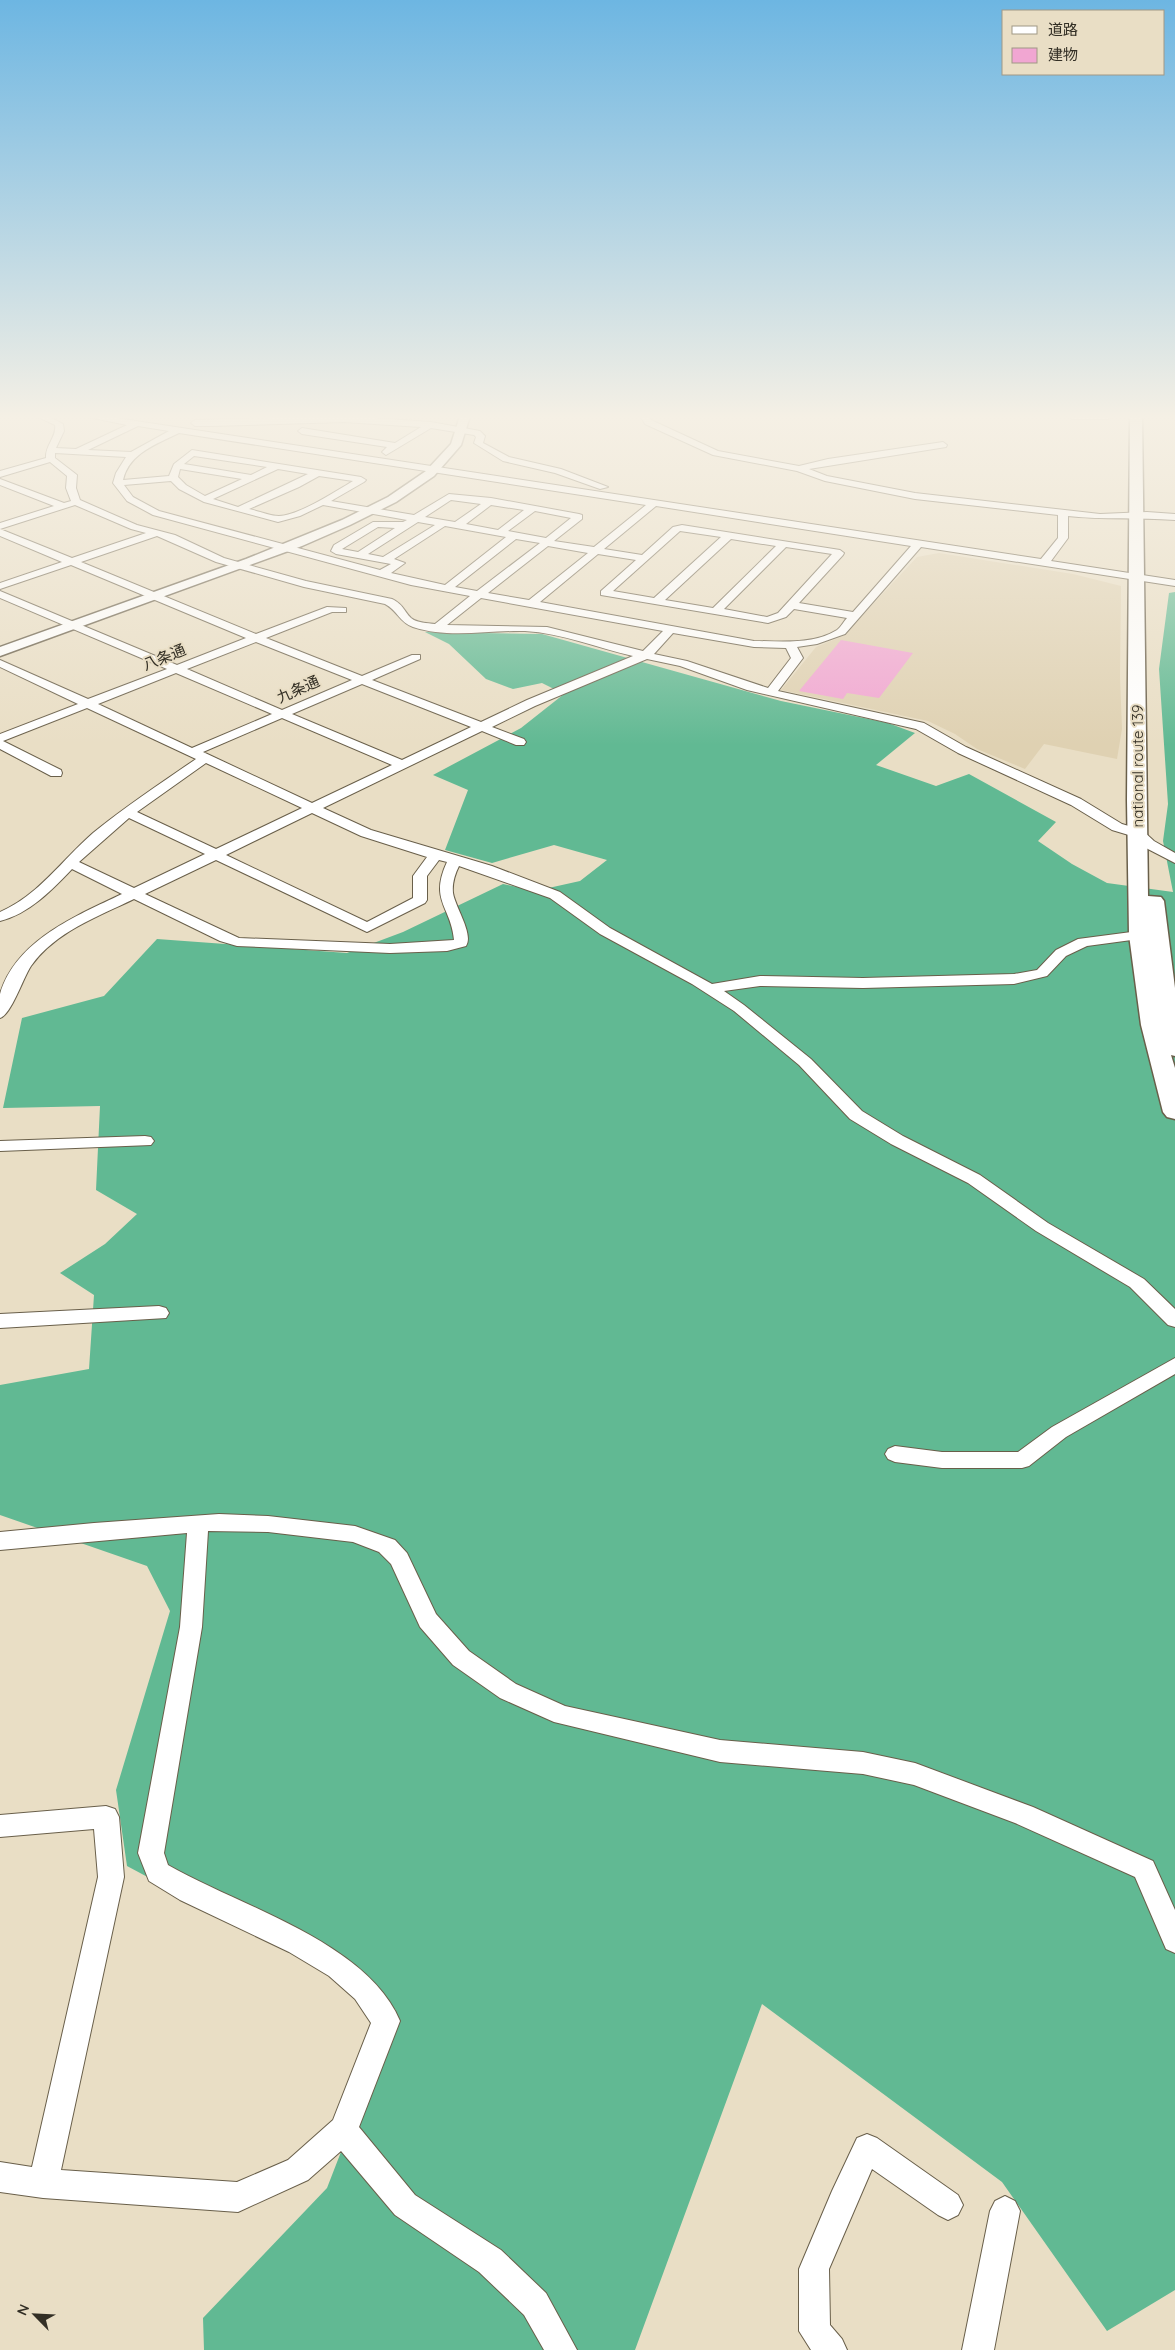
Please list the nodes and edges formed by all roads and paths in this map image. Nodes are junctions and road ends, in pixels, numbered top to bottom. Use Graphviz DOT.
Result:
graph roads {
  1 [pos="135,526"];
  2 [pos="201,526"];
  3 [pos="337,526"];
  4 [pos="373,526"];
  5 [pos="401,526"];
  6 [pos="406,526"];
  7 [pos="438,526"];
  8 [pos="462,526"];
  9 [pos="509,526"];
  10 [pos="568,526"];
  11 [pos="627,526"];
  12 [pos="772,526"];
  13 [pos="800,526"];
  14 [pos="1063,526"];
  15 [pos="1142,526"];
  16 [pos="0,532"];
  17 [pos="500,532"];
  18 [pos="157,533"];
  19 [pos="515,535"];
  20 [pos="729,535"];
  21 [pos="757,539"];
  22 [pos="547,542"];
  23 [pos="784,544"];
  24 [pos="918,544"];
  25 [pos="284,549"];
  26 [pos="596,551"];
  27 [pos="360,555"];
  28 [pos="642,558"];
  29 [pos="388,559"];
  30 [pos="72,562"];
  31 [pos="1043,564"];
  32 [pos="238,565"];
  33 [pos="382,574"];
  34 [pos="1142,578"];
  35 [pos="1175,583"];
  36 [pos="0,586"];
  37 [pos="445,590"];
  38 [pos="0,594"];
  39 [pos="154,596"];
  40 [pos="478,596"];
  41 [pos="656,602"];
  42 [pos="530,605"];
  43 [pos="791,605"];
  44 [pos="696,609"];
  45 [pos="342,610"];
  46 [pos="715,612"];
  47 [pos="856,616"];
  48 [pos="73,625"];
  49 [pos="436,628"];
  50 [pos="672,630"];
  51 [pos="255,638"];
  52 [pos="790,645"];
  53 [pos="0,652"];
  54 [pos="646,655"];
  55 [pos="416,657"];
  56 [pos="0,663"];
  57 [pos="174,668"];
  58 [pos="361,679"];
  59 [pos="770,692"];
  60 [pos="88,704"];
  61 [pos="282,714"];
  62 [pos="482,727"];
  63 [pos="0,738"];
  64 [pos="520,742"];
  65 [pos="0,744"];
  66 [pos="199,755"];
  67 [pos="402,766"];
  68 [pos="56,773"];
  69 [pos="313,808"];
  70 [pos="128,812"];
  71 [pos="1143,838"];
  72 [pos="218,854"];
  73 [pos="436,855"];
  74 [pos="1175,859"];
  75 [pos="455,860"];
  76 [pos="70,863"];
  77 [pos="133,893"];
  78 [pos="0,917"];
  79 [pos="1139,935"];
  80 [pos="709,989"];
  81 [pos="0,1013"];
  82 [pos="1175,1049"];
  83 [pos="1175,1112"];
  84 [pos="145,1141"];
  85 [pos="0,1146"];
  86 [pos="159,1313"];
  87 [pos="1175,1320"];
  88 [pos="0,1321"];
  89 [pos="1175,1365"];
  90 [pos="894,1454"];
  91 [pos="198,1525"];
  92 [pos="0,1542"];
  93 [pos="0,1826"];
  94 [pos="1175,1940"];
  95 [pos="343,2130"];
  96 [pos="0,2177"];
  97 [pos="43,2183"];
  98 [pos="948,2205"];
  99 [pos="1005,2211"];
  100 [pos="561,2350"];
  101 [pos="831,2350"];
  102 [pos="978,2350"];
  1 -- 18 [label="street"];
  2 -- 25 [label="street"];
  3 -- 25 [label="main road"];
  4 -- 27 [label="street"];
  5 -- 6 [label="street"];
  6 -- 27 [label="street"];
  7 -- 29 [label="street"];
  8 -- 17 [label="street"];
  9 -- 17 [label="street"];
  10 -- 22 [label="street"];
  11 -- 26 [label="street"];
  12 -- 21 [label="street"];
  13 -- 24 [label="street"];
  14 -- 31 [label="street"];
  15 -- 34 [label="highway, national route 139"];
  16 -- 30 [label="street"];
  17 -- 19 [label="street"];
  18 -- 30 [label="street"];
  18 -- 32 [label="street"];
  19 -- 22 [label="street"];
  19 -- 37 [label="street"];
  20 -- 21 [label="street"];
  20 -- 28 [label="street"];
  20 -- 41 [label="street"];
  21 -- 23 [label="street"];
  22 -- 26 [label="street"];
  22 -- 40 [label="street"];
  23 -- 43 [label="street"];
  23 -- 46 [label="street"];
  24 -- 31 [label="street"];
  24 -- 47 [label="street"];
  25 -- 32 [label="main road"];
  25 -- 33 [label="street"];
  26 -- 28 [label="street"];
  26 -- 42 [label="street"];
  27 -- 29 [label="street"];
  28 -- 41 [label="street"];
  29 -- 33 [label="street"];
  30 -- 36 [label="street"];
  30 -- 39 [label="street"];
  31 -- 34 [label="street"];
  32 -- 39 [label="main road"];
  32 -- 49 [label="street"];
  33 -- 37 [label="street"];
  34 -- 35 [label="street"];
  34 -- 71 [label="highway, national route 139"];
  37 -- 40 [label="street"];
  38 -- 48 [label="street"];
  39 -- 48 [label="main road"];
  39 -- 51 [label="street"];
  40 -- 42 [label="street"];
  40 -- 49 [label="street"];
  41 -- 44 [label="street"];
  42 -- 50 [label="street"];
  43 -- 46 [label="street"];
  43 -- 47 [label="street"];
  44 -- 46 [label="street"];
  44 -- 50 [label="street"];
  45 -- 51 [label="street, 八条通"];
  47 -- 52 [label="street"];
  48 -- 53 [label="main road"];
  48 -- 57 [label="street"];
  49 -- 54 [label="street"];
  50 -- 52 [label="street"];
  50 -- 54 [label="street"];
  51 -- 57 [label="street, 八条通"];
  51 -- 58 [label="street"];
  52 -- 59 [label="street"];
  54 -- 59 [label="street"];
  54 -- 62 [label="street"];
  55 -- 58 [label="street, 九条通"];
  56 -- 60 [label="street"];
  57 -- 60 [label="street, 八条通"];
  57 -- 61 [label="street"];
  58 -- 61 [label="street, 九条通"];
  58 -- 62 [label="street"];
  59 -- 71 [label="street"];
  60 -- 63 [label="street, 八条通"];
  60 -- 66 [label="street"];
  61 -- 66 [label="street, 九条通"];
  61 -- 67 [label="street"];
  62 -- 64 [label="street"];
  62 -- 67 [label="street"];
  65 -- 68 [label="street"];
  66 -- 69 [label="street"];
  66 -- 70 [label="street, 九条通"];
  67 -- 69 [label="street"];
  69 -- 72 [label="street"];
  69 -- 73 [label="street"];
  70 -- 72 [label="street"];
  70 -- 76 [label="street, 九条通"];
  71 -- 74 [label="street"];
  71 -- 79 [label="highway, national route 139"];
  71 -- 82 [label="highway, national route 139"];
  72 -- 73 [label="street"];
  72 -- 77 [label="street"];
  73 -- 75 [label="street"];
  75 -- 77 [label="street"];
  75 -- 80 [label="street"];
  76 -- 77 [label="street"];
  76 -- 78 [label="street, 九条通"];
  77 -- 81 [label="street"];
  79 -- 80 [label="street"];
  79 -- 83 [label="highway, national route 139"];
  80 -- 87 [label="street"];
  84 -- 85 [label="street"];
  86 -- 88 [label="street"];
  89 -- 90 [label="street"];
  91 -- 92 [label="street"];
  91 -- 94 [label="street"];
  91 -- 95 [label="street"];
  93 -- 97 [label="street"];
  95 -- 97 [label="street"];
  95 -- 100 [label="street"];
  96 -- 97 [label="street"];
  98 -- 101 [label="street"];
  99 -- 102 [label="street"];
}
